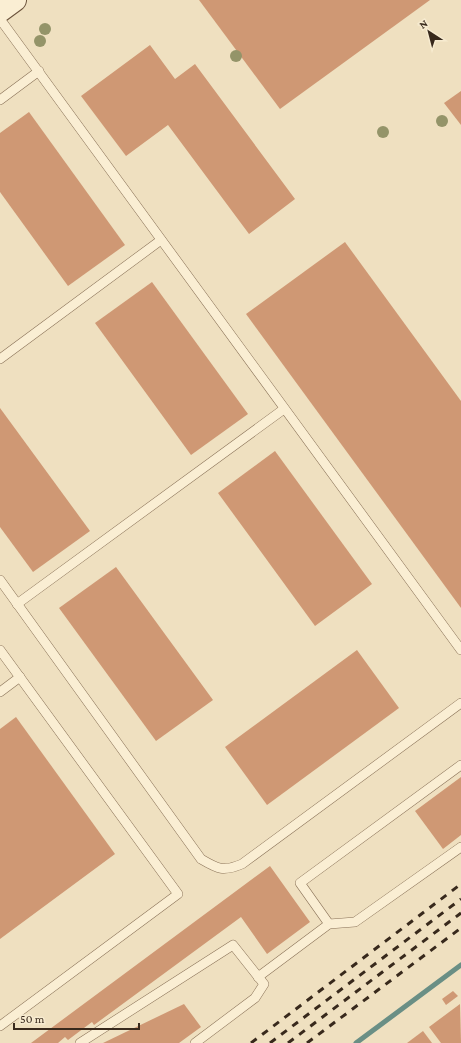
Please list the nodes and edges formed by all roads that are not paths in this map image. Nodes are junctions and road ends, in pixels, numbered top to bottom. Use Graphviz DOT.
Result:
graph roads {
  1 [pos="3,10"];
  2 [pos="40,71"];
  3 [pos="0,100"];
  4 [pos="161,240"];
  5 [pos="0,359"];
  6 [pos="284,409"];
  7 [pos="0,580"];
  8 [pos="17,604"];
  9 [pos="0,650"];
  10 [pos="461,650"];
  11 [pos="20,678"];
  12 [pos="0,692"];
  13 [pos="461,703"];
  14 [pos="461,765"];
  15 [pos="461,847"];
  16 [pos="329,924"];
  17 [pos="258,977"];
  18 [pos="0,1026"];
  19 [pos="80,1043"];
  20 [pos="195,1043"];
  1 -- 2 [label="lane"];
  2 -- 3 [label="lane"];
  2 -- 4 [label="lane"];
  4 -- 5 [label="lane"];
  4 -- 6 [label="lane"];
  6 -- 8 [label="lane"];
  6 -- 10 [label="lane"];
  7 -- 8 [label="lane"];
  8 -- 13 [label="lane"];
  9 -- 11 [label="lane"];
  11 -- 12 [label="lane"];
  11 -- 18 [label="lane"];
  14 -- 16 [label="lane"];
  15 -- 16 [label="lane"];
  16 -- 17 [label="lane"];
  17 -- 19 [label="lane"];
  17 -- 20 [label="lane"];
}
